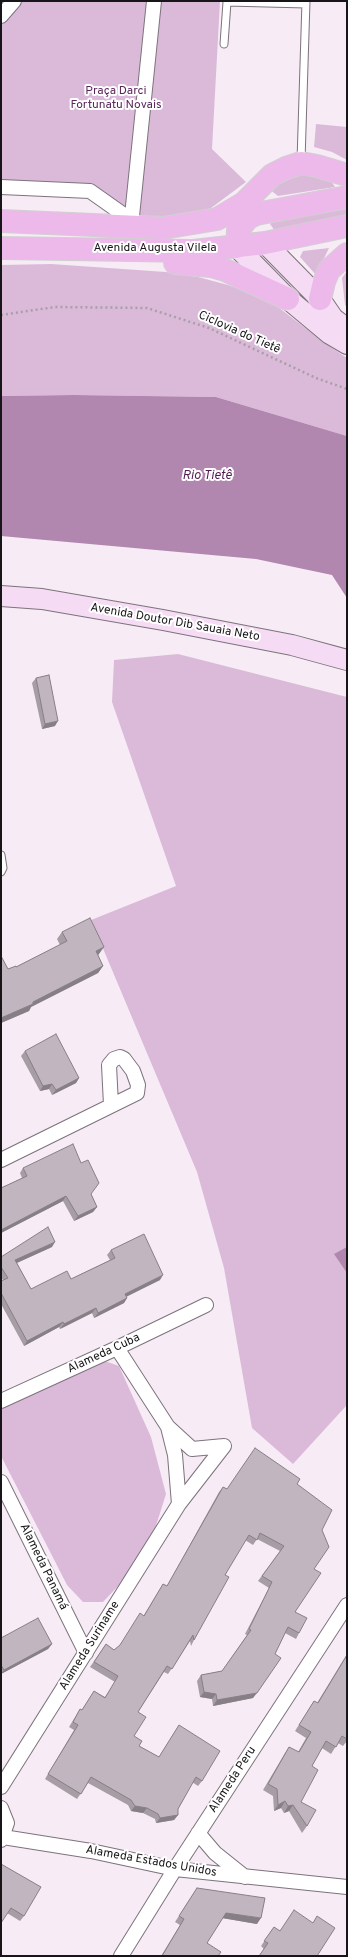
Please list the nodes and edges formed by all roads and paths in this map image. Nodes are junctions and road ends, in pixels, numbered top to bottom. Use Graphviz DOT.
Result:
graph roads {
  1 [pos="14,1"];
  2 [pos="154,1"];
  3 [pos="306,2"];
  4 [pos="1,16"];
  5 [pos="224,44"];
  6 [pos="301,163"];
  7 [pos="347,175"];
  8 [pos="1,187"];
  9 [pos="347,197"];
  10 [pos="1,221"];
  11 [pos="347,226"];
  12 [pos="163,228"];
  13 [pos="237,238"];
  14 [pos="265,243"];
  15 [pos="1,248"];
  16 [pos="49,249"];
  17 [pos="347,254"];
  18 [pos="288,299"];
  19 [pos="320,299"];
  20 [pos="1,315"];
  21 [pos="347,329"];
  22 [pos="347,344"];
  23 [pos="347,389"];
  24 [pos="1,596"];
  25 [pos="347,660"];
  26 [pos="1,855"];
  27 [pos="1,872"];
  28 [pos="111,1104"];
  29 [pos="1,1160"];
  30 [pos="206,1305"];
  31 [pos="118,1348"];
  32 [pos="1,1401"];
  33 [pos="168,1427"];
  34 [pos="1,1482"];
  35 [pos="179,1504"];
  36 [pos="347,1605"];
  37 [pos="86,1653"];
  38 [pos="1,1787"];
  39 [pos="1,1808"];
  40 [pos="198,1834"];
  41 [pos="2,1838"];
  42 [pos="175,1868"];
  43 [pos="245,1877"];
  44 [pos="347,1887"];
  45 [pos="122,1956"];
  1 -- 4 [label="street"];
  2 -- 8 [label="street"];
  3 -- 5 [label="lane"];
  3 -- 6 [label="lane"];
  6 -- 7 [label="main road"];
  6 -- 12 [label="main road, Avenida Augusta Vilela"];
  9 -- 13 [label="main road"];
  10 -- 12 [label="main road, Avenida Augusta Vilela"];
  11 -- 14 [label="main road"];
  12 -- 13 [label="main road"];
  13 -- 14 [label="main road"];
  13 -- 16 [label="main road, Avenida Augusta Vilela"];
  13 -- 18 [label="main road"];
  14 -- 19 [label="main road"];
  15 -- 16 [label="main road, Avenida Augusta Vilela"];
  16 -- 18 [label="main road"];
  17 -- 19 [label="main road"];
  18 -- 22 [label="main road"];
  19 -- 21 [label="main road"];
  20 -- 23 [label="path, Ciclovia do Tietê"];
  24 -- 25 [label="main road, Avenida Doutor Dib Sauaia Neto"];
  26 -- 27 [label="lane"];
  28 -- 29 [label="street"];
  30 -- 31 [label="street, Alameda Cuba"];
  31 -- 32 [label="street, Alameda Cuba"];
  31 -- 33 [label="street"];
  33 -- 35 [label="street"];
  33 -- 35 [label="street, Alameda Suriname"];
  34 -- 37 [label="street, Alameda Panamá"];
  35 -- 37 [label="street, Alameda Suriname"];
  36 -- 40 [label="street, Alameda Peru"];
  37 -- 38 [label="street, Alameda Suriname"];
  39 -- 41 [label="street"];
  40 -- 42 [label="street, Alameda Peru"];
  40 -- 43 [label="street"];
  41 -- 42 [label="street, Alameda Estados Unidos"];
  42 -- 43 [label="street, Alameda Estados Unidos"];
  42 -- 45 [label="street, Alameda Peru"];
  43 -- 44 [label="street, Alameda Estados Unidos"];
}
